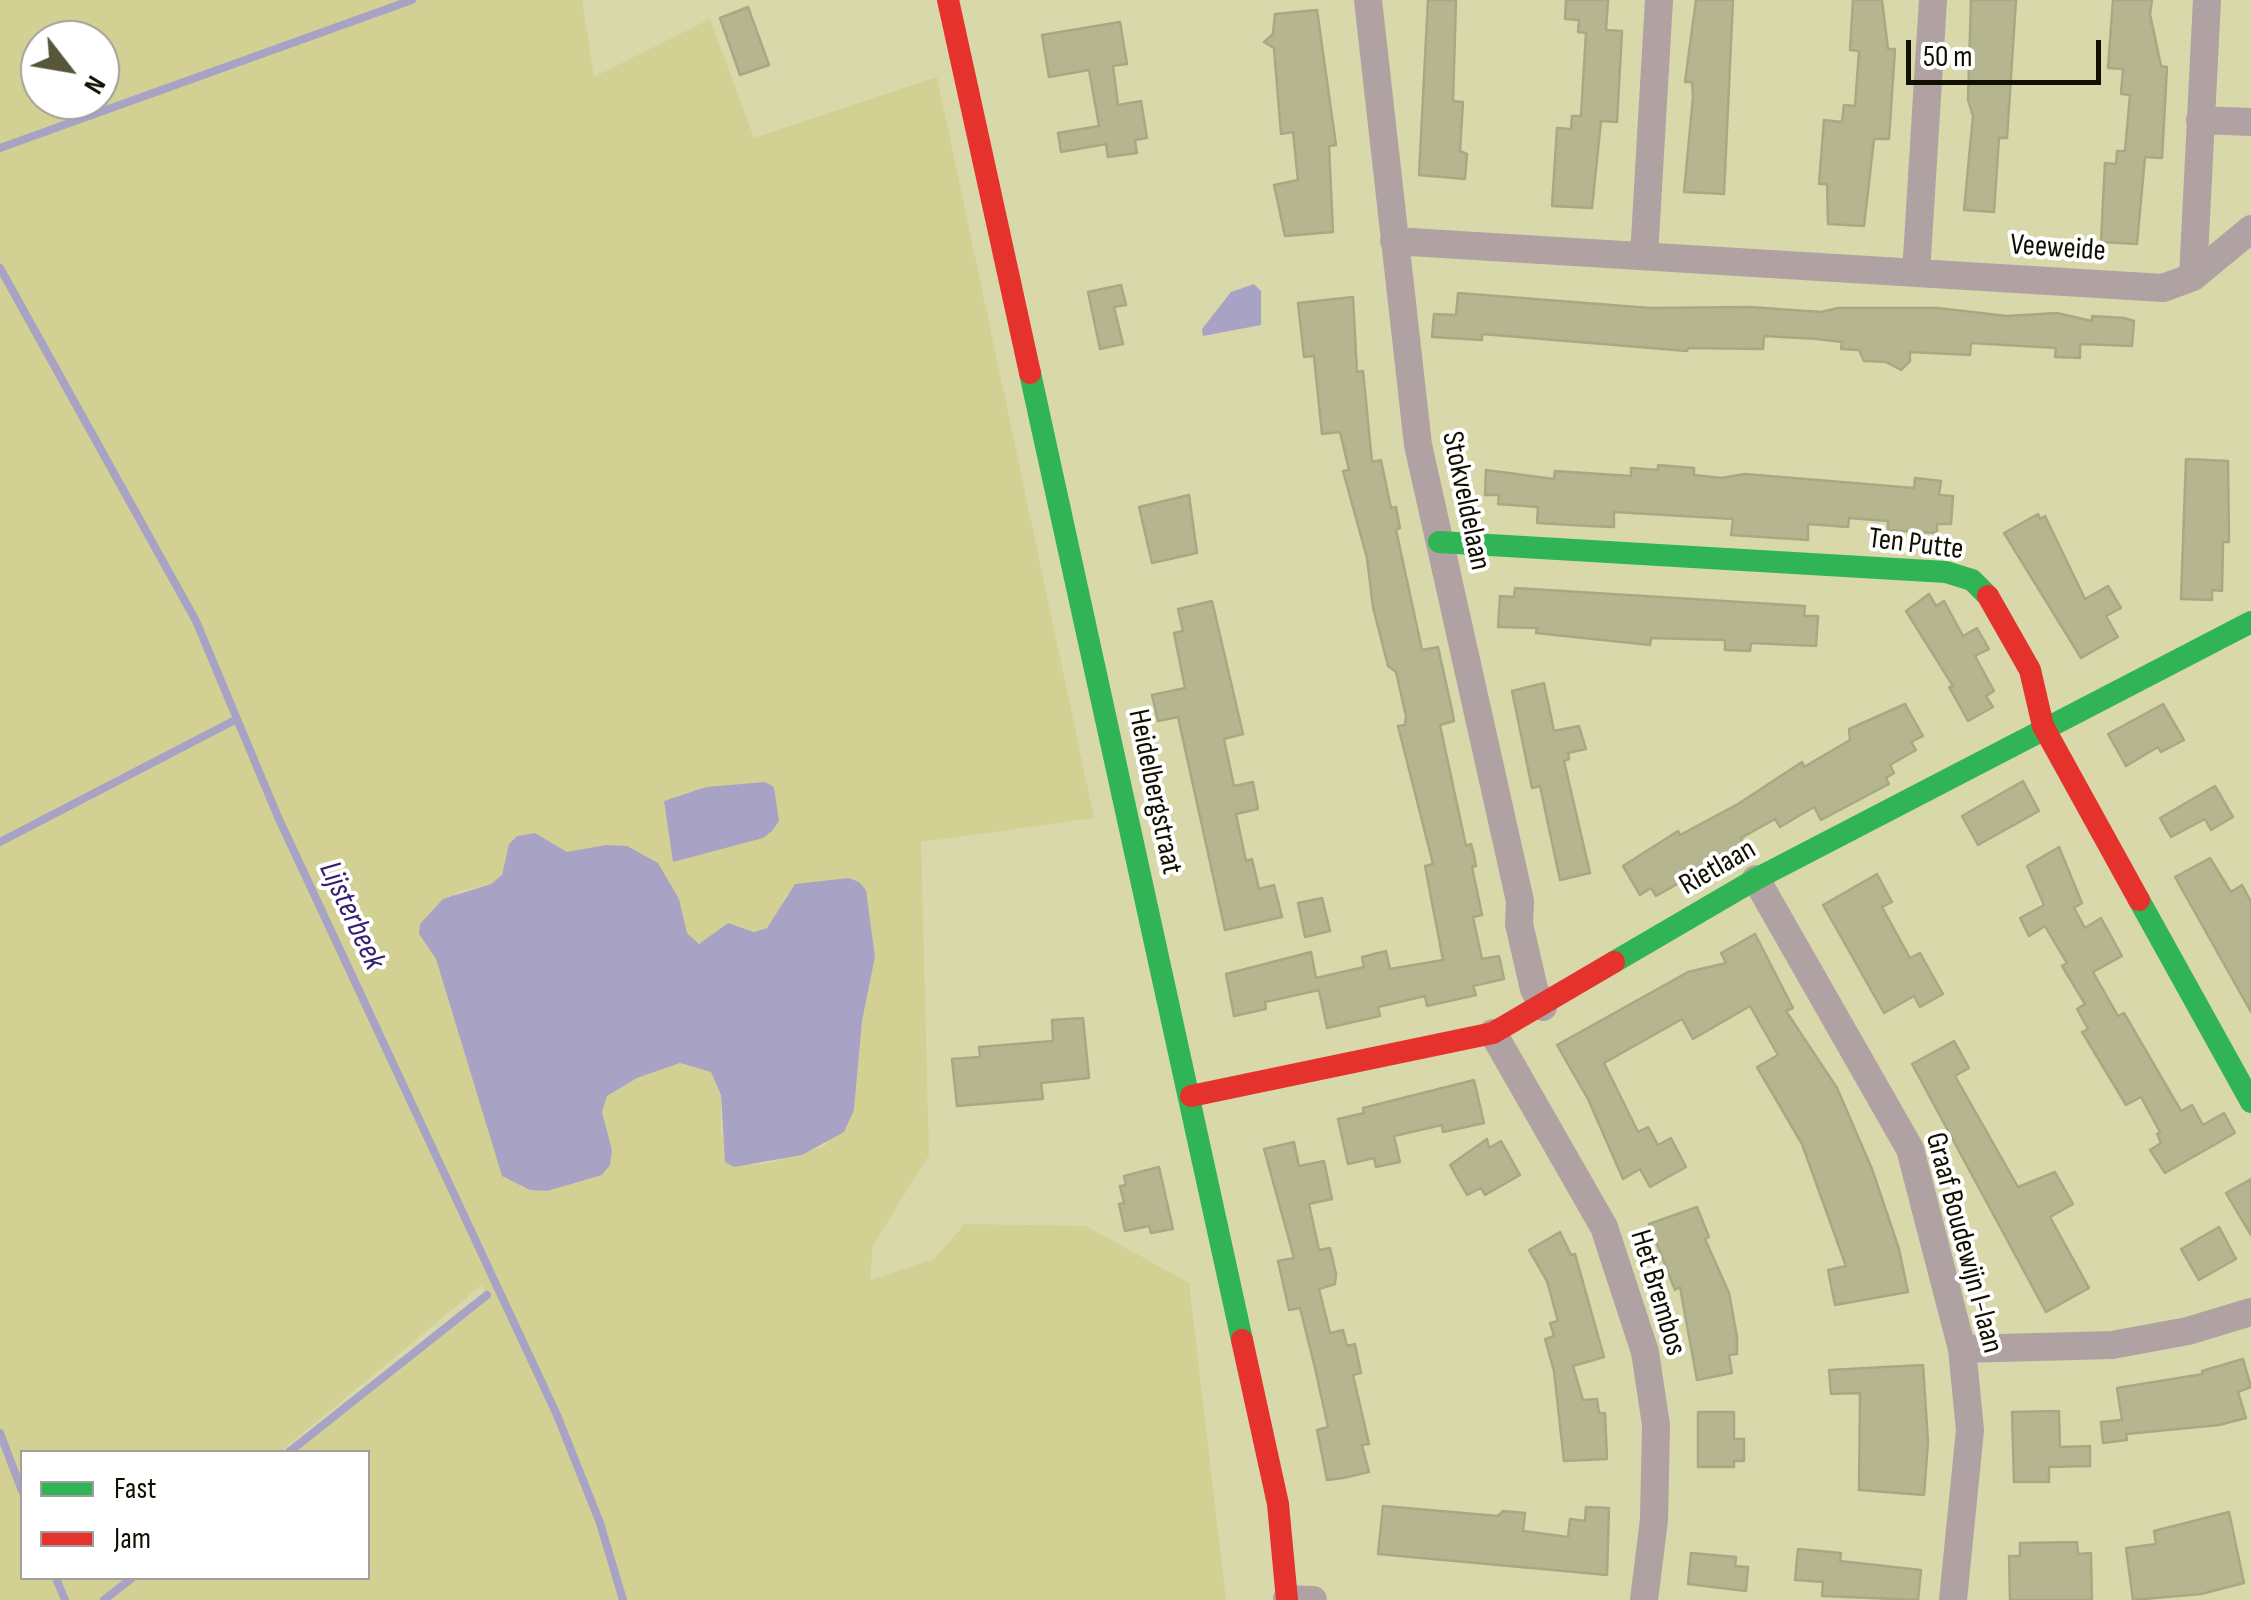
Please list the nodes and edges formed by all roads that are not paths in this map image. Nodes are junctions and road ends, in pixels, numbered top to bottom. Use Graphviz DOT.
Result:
graph roads {
  1 [pos="948,0"];
  2 [pos="1368,0"];
  3 [pos="1660,0"];
  4 [pos="1933,0"];
  5 [pos="2207,0"];
  6 [pos="2200,120"];
  7 [pos="2251,122"];
  8 [pos="2251,229"];
  9 [pos="1394,242"];
  10 [pos="1644,256"];
  11 [pos="1916,273"];
  12 [pos="2194,277"];
  13 [pos="1440,542"];
  14 [pos="2251,622"];
  15 [pos="2043,726"];
  16 [pos="1756,879"];
  17 [pos="1543,1006"];
  18 [pos="1492,1033"];
  19 [pos="1191,1096"];
  20 [pos="2251,1102"];
  21 [pos="2251,1312"];
  22 [pos="1962,1349"];
  23 [pos="1296,1600"];
  24 [pos="1644,1600"];
  25 [pos="1954,1600"];
  1 -- 19 [label="street, Heidelbergstraat"];
  2 -- 9 [label="street, Stokveldelaan"];
  3 -- 10 [label="street"];
  4 -- 11 [label="street"];
  5 -- 6 [label="street"];
  6 -- 7 [label="street"];
  6 -- 12 [label="street"];
  8 -- 12 [label="street, Veeweide"];
  9 -- 10 [label="street, Veeweide"];
  9 -- 13 [label="street, Stokveldelaan"];
  10 -- 11 [label="street, Veeweide"];
  11 -- 12 [label="street, Veeweide"];
  13 -- 15 [label="street, Ten Putte"];
  13 -- 17 [label="street, Stokveldelaan"];
  14 -- 15 [label="street, Rietlaan"];
  15 -- 16 [label="street, Rietlaan"];
  15 -- 20 [label="street, Ten Putte"];
  16 -- 17 [label="street, Rietlaan"];
  16 -- 22 [label="street, Graaf Boudewijn I-laan"];
  17 -- 18 [label="street, Rietlaan"];
  18 -- 19 [label="street, Rietlaan"];
  18 -- 24 [label="street, Het Brembos"];
  19 -- 23 [label="street, Heidelbergstraat"];
  21 -- 22 [label="street"];
  22 -- 25 [label="street, Graaf Boudewijn I-laan"];
}
